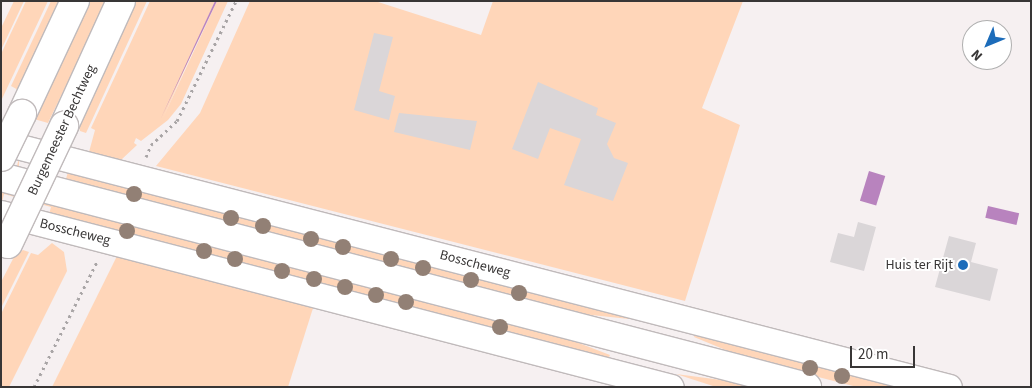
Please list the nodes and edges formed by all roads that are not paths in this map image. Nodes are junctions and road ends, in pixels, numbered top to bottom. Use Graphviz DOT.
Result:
graph roads {
  1 [pos="75,1"];
  2 [pos="121,1"];
  3 [pos="1,142"];
  4 [pos="1,157"];
  5 [pos="1,177"];
  6 [pos="1,213"];
  7 [pos="5,251"];
  8 [pos="671,387"];
  9 [pos="807,387"];
  10 [pos="949,387"];
  1 -- 4 [label="main road, bridge"];
  2 -- 7 [label="main road, Burgemeester Bechtweg, bridge"];
  3 -- 10 [label="street, Bosscheweg"];
  5 -- 9 [label="main road"];
  6 -- 8 [label="street, Bosscheweg"];
}
